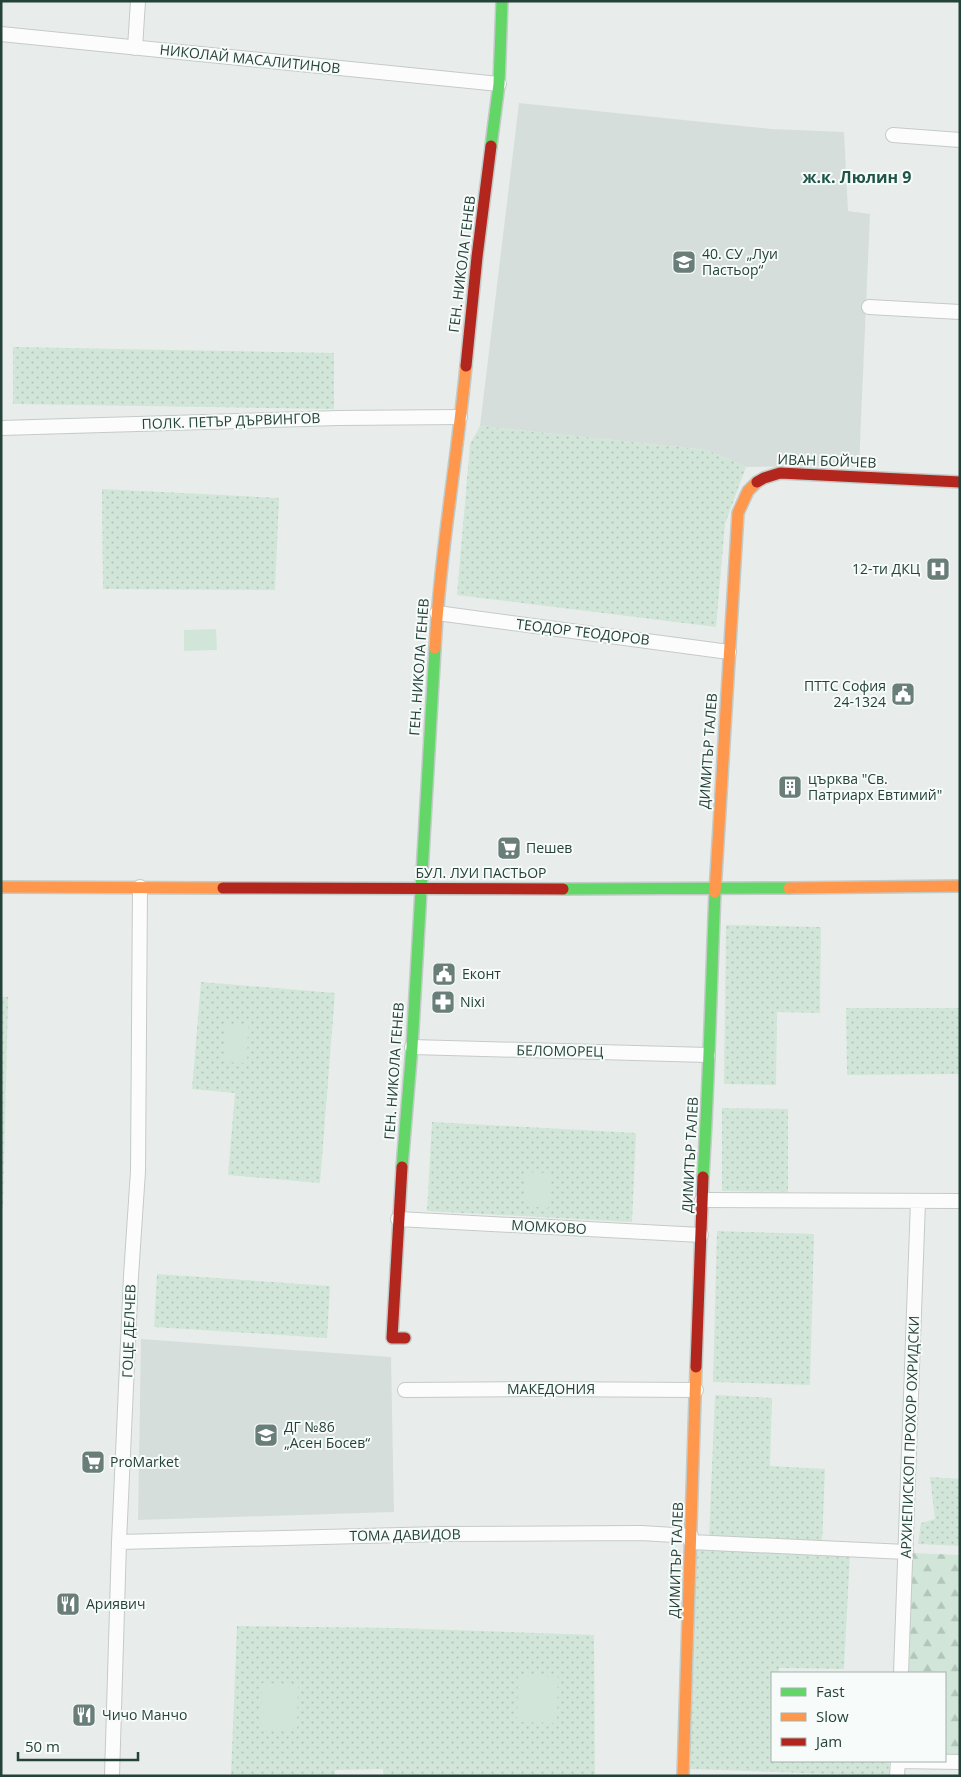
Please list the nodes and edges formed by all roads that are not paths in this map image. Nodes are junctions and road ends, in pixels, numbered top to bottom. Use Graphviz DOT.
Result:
graph roads {
  1 [pos="138,1"];
  2 [pos="502,1"];
  3 [pos="1,34"];
  4 [pos="135,48"];
  5 [pos="499,84"];
  6 [pos="893,134"];
  7 [pos="960,140"];
  8 [pos="869,306"];
  9 [pos="960,312"];
  10 [pos="460,418"];
  11 [pos="1,428"];
  12 [pos="960,482"];
  13 [pos="736,537"];
  14 [pos="436,613"];
  15 [pos="730,652"];
  16 [pos="960,886"];
  17 [pos="1,887"];
  18 [pos="140,887"];
  19 [pos="421,888"];
  20 [pos="715,889"];
  21 [pos="412,1047"];
  22 [pos="708,1055"];
  23 [pos="702,1200"];
  24 [pos="918,1201"];
  25 [pos="960,1201"];
  26 [pos="398,1219"];
  27 [pos="701,1235"];
  28 [pos="405,1338"];
  29 [pos="405,1390"];
  30 [pos="696,1390"];
  31 [pos="691,1539"];
  32 [pos="119,1542"];
  33 [pos="906,1552"];
  34 [pos="901,1672"];
  35 [pos="898,1762"];
  36 [pos="946,1762"];
  37 [pos="960,1762"];
  38 [pos="112,1776"];
  39 [pos="684,1776"];
  40 [pos="897,1776"];
  1 -- 4 [label="street"];
  2 -- 5 [label="street, ГЕН. НИКОЛА ГЕНЕВ"];
  3 -- 4 [label="street, НИКОЛАЙ МАСАЛИТИНОВ"];
  4 -- 5 [label="street, НИКОЛАЙ МАСАЛИТИНОВ"];
  5 -- 10 [label="street, ГЕН. НИКОЛА ГЕНЕВ"];
  6 -- 7 [label="street"];
  8 -- 9 [label="street"];
  10 -- 11 [label="street, ПОЛК. ПЕТЪР ДЪРВИНГОВ"];
  10 -- 14 [label="street, ГЕН. НИКОЛА ГЕНЕВ"];
  12 -- 13 [label="street, ИВАН БОЙЧЕВ"];
  13 -- 15 [label="street, ДИМИТЪР ТАЛЕВ"];
  14 -- 15 [label="street, ТЕОДОР ТЕОДОРОВ"];
  14 -- 19 [label="street, ГЕН. НИКОЛА ГЕНЕВ"];
  15 -- 20 [label="street, ДИМИТЪР ТАЛЕВ"];
  16 -- 20 [label="street, БУЛ. ЛУИ ПАСТЬОР"];
  17 -- 18 [label="street, БУЛ. ЛУИ ПАСТЬОР"];
  18 -- 19 [label="street, БУЛ. ЛУИ ПАСТЬОР"];
  18 -- 32 [label="street, ГОЦЕ ДЕЛЧЕВ"];
  19 -- 20 [label="street, БУЛ. ЛУИ ПАСТЬОР"];
  19 -- 21 [label="street, ГЕН. НИКОЛА ГЕНЕВ"];
  20 -- 22 [label="street, ДИМИТЪР ТАЛЕВ"];
  21 -- 22 [label="street, БЕЛОМОРЕЦ"];
  21 -- 26 [label="street, ГЕН. НИКОЛА ГЕНЕВ"];
  22 -- 23 [label="street, ДИМИТЪР ТАЛЕВ"];
  23 -- 24 [label="street"];
  23 -- 27 [label="street, ДИМИТЪР ТАЛЕВ"];
  24 -- 25 [label="street"];
  24 -- 33 [label="street, АРХИЕПИСКОП ПРОХОР ОХРИДСКИ"];
  26 -- 27 [label="street, МОМКОВО"];
  26 -- 28 [label="street, ГЕН. НИКОЛА ГЕНЕВ"];
  27 -- 30 [label="street, ДИМИТЪР ТАЛЕВ"];
  29 -- 30 [label="street, МАКЕДОНИЯ"];
  30 -- 31 [label="street, ДИМИТЪР ТАЛЕВ"];
  31 -- 32 [label="street, ТОМА ДАВИДОВ"];
  31 -- 33 [label="street, ТОМА ДАВИДОВ"];
  31 -- 39 [label="street, ДИМИТЪР ТАЛЕВ"];
  32 -- 38 [label="street, ГОЦЕ ДЕЛЧЕВ"];
  33 -- 34 [label="street, АРХИЕПИСКОП ПРОХОР ОХРИДСКИ"];
  35 -- 40 [label="street"];
  36 -- 37 [label="street"];
}
